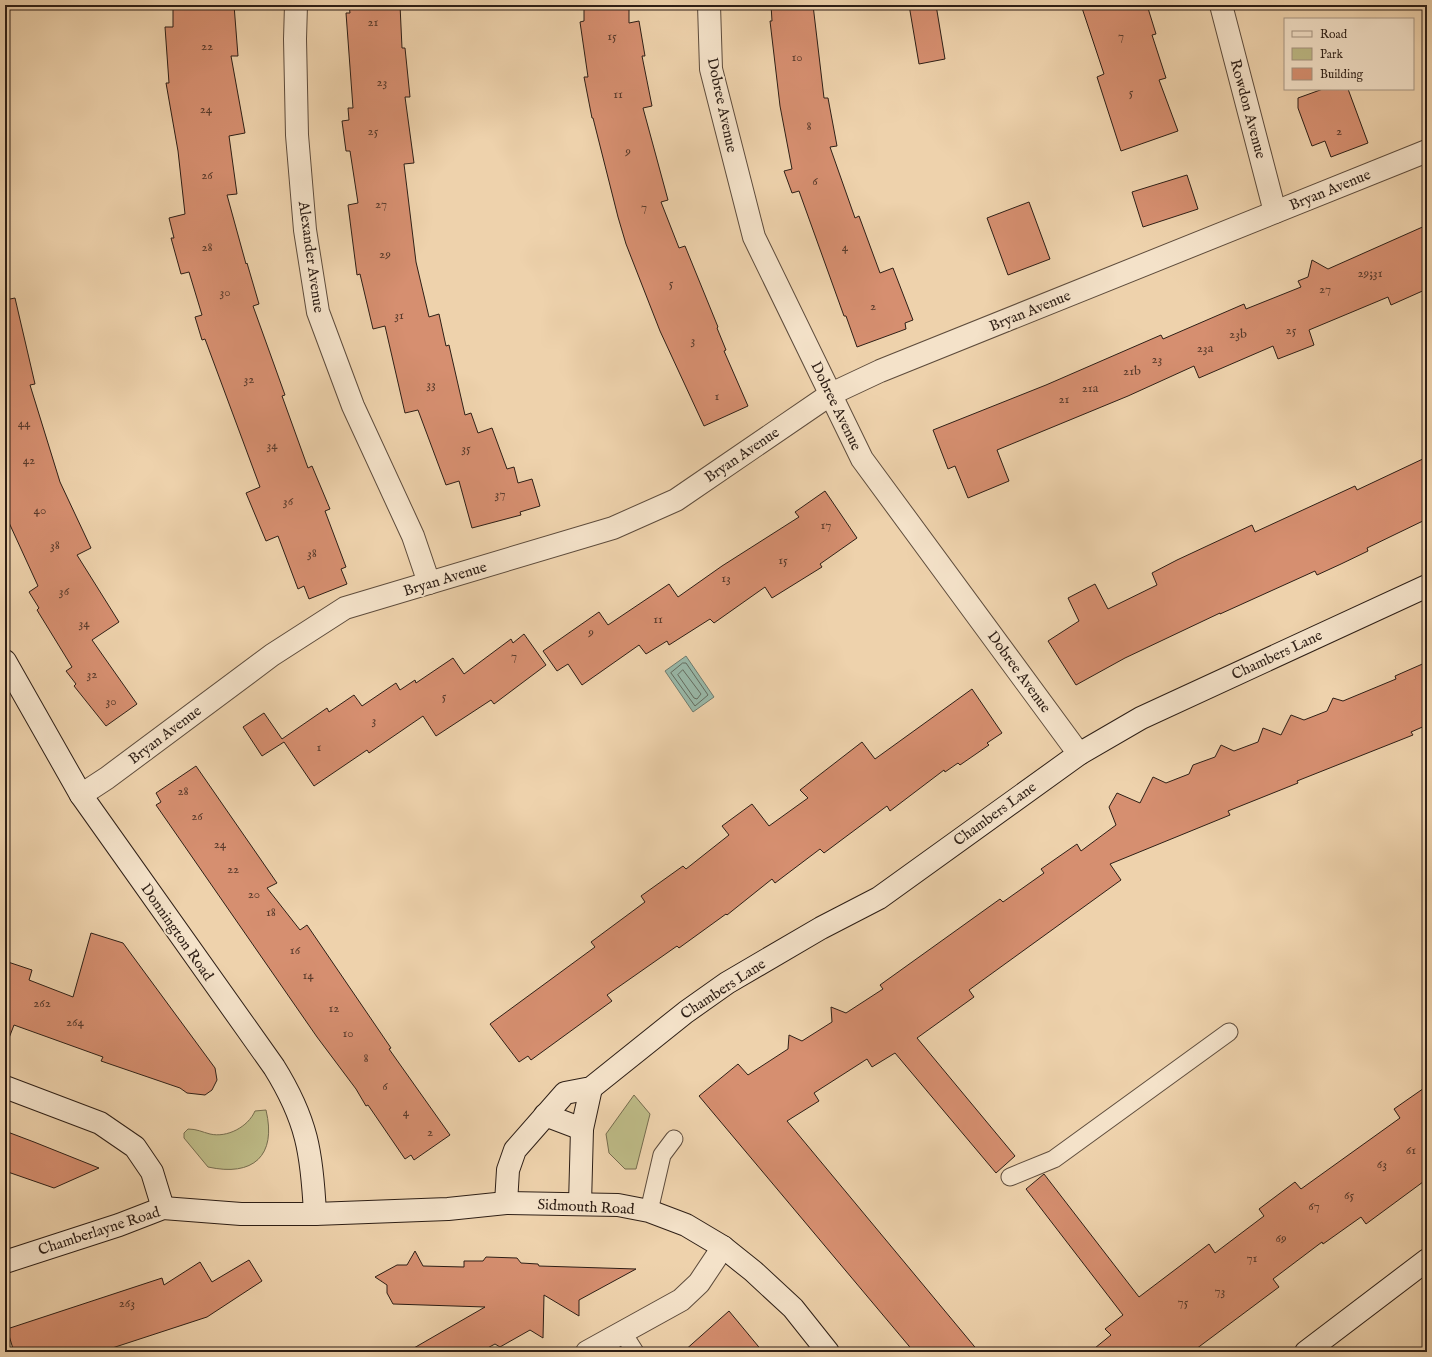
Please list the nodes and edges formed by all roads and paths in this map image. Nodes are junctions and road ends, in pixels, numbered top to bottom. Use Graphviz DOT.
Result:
graph roads {
  1 [pos="296,5"];
  2 [pos="709,5"];
  3 [pos="1221,5"];
  4 [pos="1427,151"];
  5 [pos="1275,212"];
  6 [pos="831,394"];
  7 [pos="429,583"];
  8 [pos="1427,586"];
  9 [pos="5,661"];
  10 [pos="1079,754"];
  11 [pos="81,796"];
  12 [pos="1229,1032"];
  13 [pos="5,1087"];
  14 [pos="591,1088"];
  15 [pos="545,1115"];
  16 [pos="582,1129"];
  17 [pos="674,1139"];
  18 [pos="1010,1177"];
  19 [pos="506,1203"];
  20 [pos="580,1204"];
  21 [pos="163,1208"];
  22 [pos="649,1211"];
  23 [pos="315,1214"];
  24 [pos="723,1247"];
  25 [pos="1427,1260"];
  26 [pos="5,1262"];
  27 [pos="623,1333"];
  28 [pos="587,1352"];
  29 [pos="635,1352"];
  30 [pos="828,1352"];
  31 [pos="1306,1352"];
  1 -- 7 [label="street, Alexander Avenue"];
  2 -- 6 [label="street, Dobree Avenue"];
  3 -- 5 [label="street, Rowdon Avenue"];
  4 -- 5 [label="street, Bryan Avenue"];
  5 -- 6 [label="street, Bryan Avenue"];
  6 -- 7 [label="street, Bryan Avenue"];
  6 -- 10 [label="street, Dobree Avenue"];
  7 -- 11 [label="street, Bryan Avenue"];
  8 -- 10 [label="street, Chambers Lane"];
  9 -- 11 [label="street, Donnington Road"];
  10 -- 14 [label="street, Chambers Lane"];
  11 -- 23 [label="street, Donnington Road"];
  12 -- 18 [label="lane"];
  13 -- 21 [label="street"];
  14 -- 15 [label="street, Chambers Lane"];
  14 -- 16 [label="street"];
  15 -- 16 [label="street"];
  15 -- 19 [label="street, Chambers Lane"];
  16 -- 20 [label="street"];
  17 -- 22 [label="lane"];
  19 -- 20 [label="street, Sidmouth Road"];
  19 -- 23 [label="street, Sidmouth Road"];
  20 -- 22 [label="street, Sidmouth Road"];
  21 -- 23 [label="street, Chamberlayne Road"];
  21 -- 26 [label="street, Chamberlayne Road"];
  22 -- 24 [label="street, Sidmouth Road"];
  24 -- 27 [label="street"];
  24 -- 30 [label="street, Sidmouth Road"];
  25 -- 31 [label="street"];
  27 -- 28 [label="street"];
  27 -- 29 [label="lane"];
}
